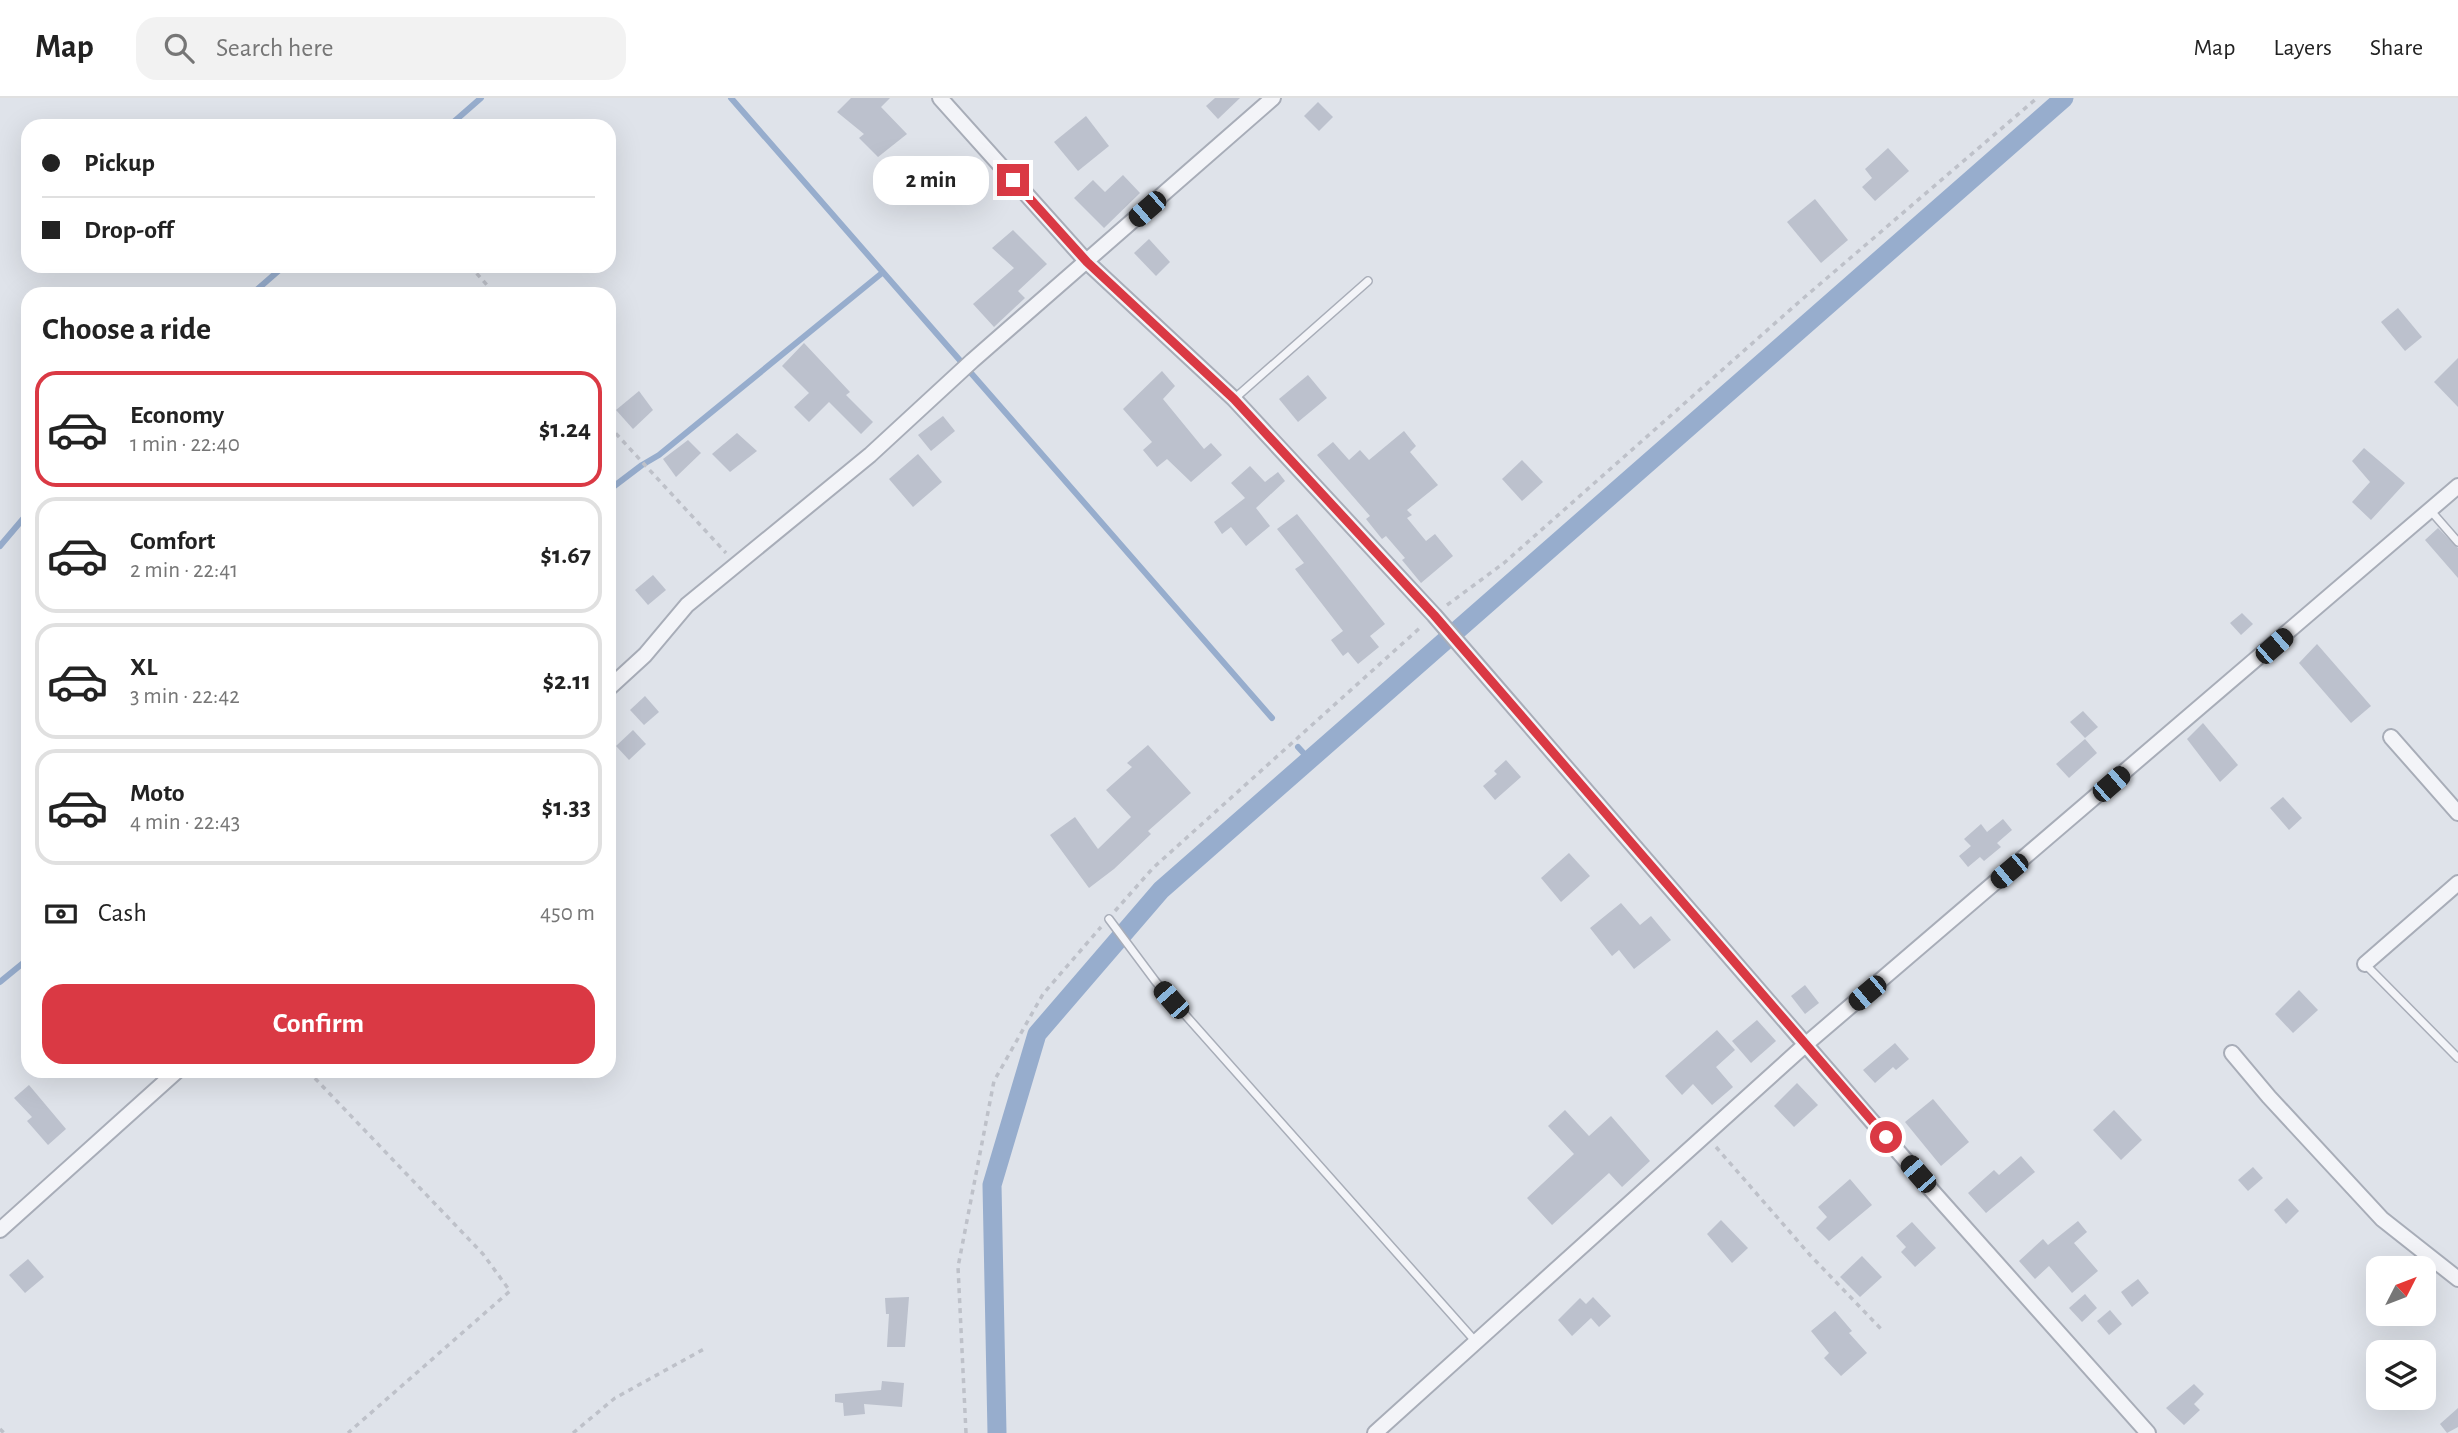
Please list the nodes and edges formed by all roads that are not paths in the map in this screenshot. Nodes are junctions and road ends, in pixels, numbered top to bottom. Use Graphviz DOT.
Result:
graph roads {
  1 [pos="940,98"];
  2 [pos="1273,98"];
  3 [pos="1087,262"];
  4 [pos="1368,281"];
  5 [pos="1234,399"];
  6 [pos="2458,486"];
  7 [pos="2430,510"];
  8 [pos="2458,542"];
  9 [pos="616,682"];
  10 [pos="2391,737"];
  11 [pos="2458,813"];
  12 [pos="2458,883"];
  13 [pos="1109,919"];
  14 [pos="2365,964"];
  15 [pos="1805,1045"];
  16 [pos="2232,1054"];
  17 [pos="2458,1058"];
  18 [pos="169,1078"];
  19 [pos="0,1230"];
  20 [pos="2458,1279"];
  21 [pos="1476,1342"];
  22 [pos="1375,1433"];
  23 [pos="2148,1433"];
  1 -- 3 [label="street"];
  2 -- 3 [label="street"];
  3 -- 5 [label="street"];
  3 -- 9 [label="street"];
  4 -- 5 [label="lane"];
  5 -- 15 [label="street"];
  6 -- 7 [label="street"];
  7 -- 8 [label="lane"];
  7 -- 15 [label="street"];
  10 -- 11 [label="street"];
  12 -- 14 [label="street"];
  13 -- 21 [label="lane"];
  14 -- 17 [label="lane"];
  15 -- 21 [label="street"];
  15 -- 23 [label="street"];
  16 -- 20 [label="street"];
  18 -- 19 [label="street"];
  21 -- 22 [label="street"];
}
